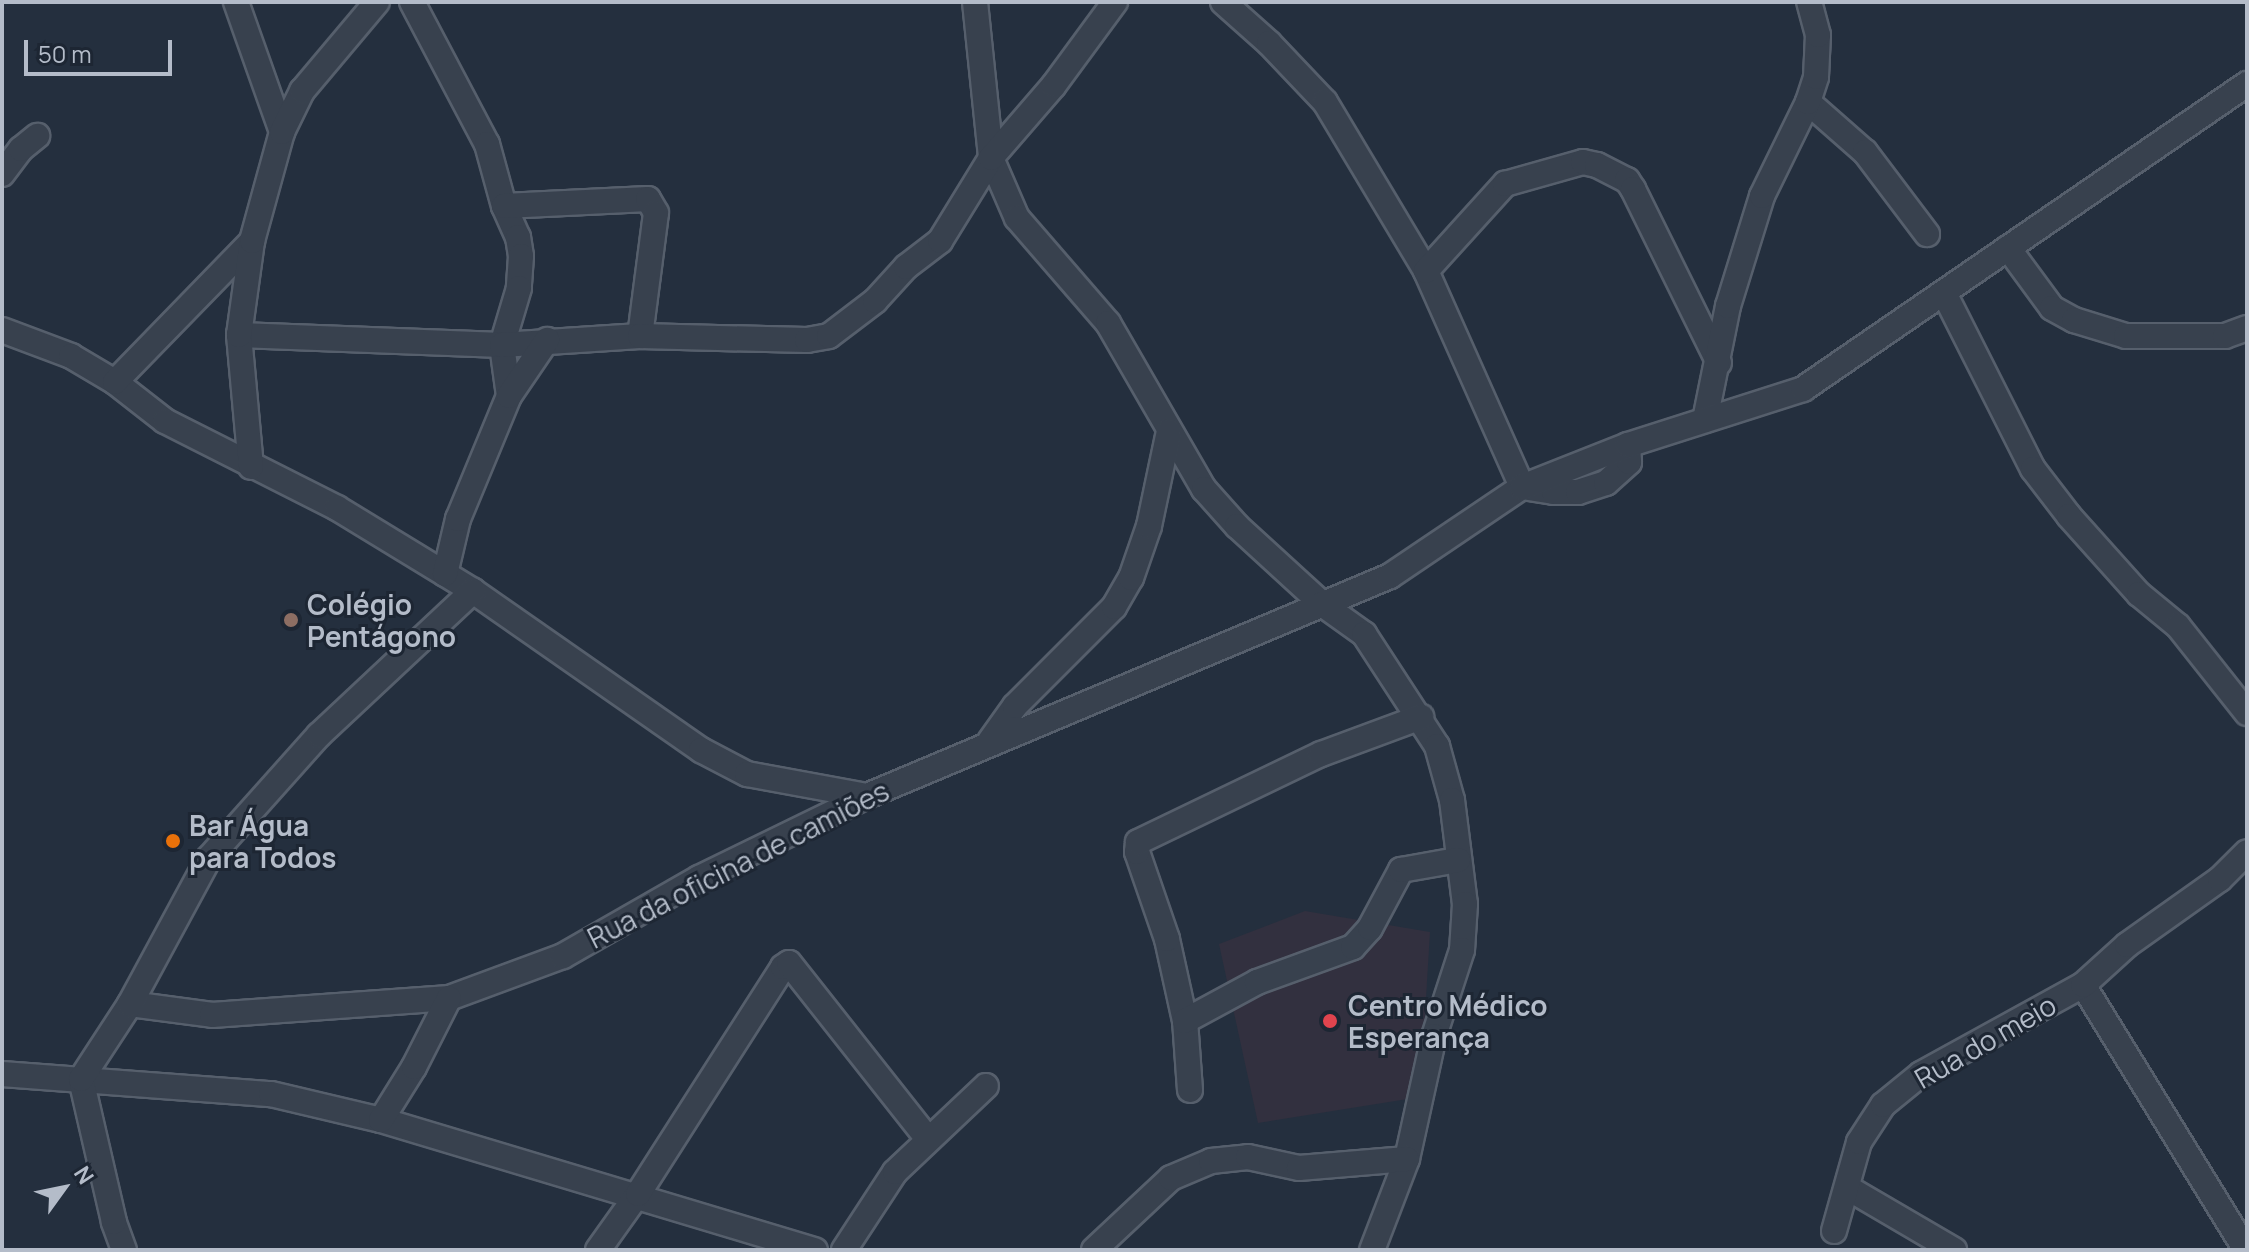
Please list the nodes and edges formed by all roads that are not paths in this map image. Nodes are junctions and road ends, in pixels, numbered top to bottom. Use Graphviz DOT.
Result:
graph roads {
  1 [pos="236,2"];
  2 [pos="377,2"];
  3 [pos="412,2"];
  4 [pos="975,2"];
  5 [pos="1115,2"];
  6 [pos="1223,2"];
  7 [pos="1809,2"];
  8 [pos="2247,84"];
  9 [pos="1808,102"];
  10 [pos="282,132"];
  11 [pos="37,136"];
  12 [pos="991,158"];
  13 [pos="2,174"];
  14 [pos="504,206"];
  15 [pos="1927,234"];
  16 [pos="252,241"];
  17 [pos="2008,248"];
  18 [pos="1426,271"];
  19 [pos="1944,293"];
  20 [pos="2247,328"];
  21 [pos="2,330"];
  22 [pos="239,335"];
  23 [pos="640,336"];
  24 [pos="547,340"];
  25 [pos="502,345"];
  26 [pos="1719,363"];
  27 [pos="115,382"];
  28 [pos="509,396"];
  29 [pos="1705,420"];
  30 [pos="1169,431"];
  31 [pos="251,467"];
  32 [pos="1522,487"];
  33 [pos="445,574"];
  34 [pos="473,591"];
  35 [pos="1322,604"];
  36 [pos="2247,713"];
  37 [pos="1421,717"];
  38 [pos="990,741"];
  39 [pos="867,796"];
  40 [pos="2247,852"];
  41 [pos="1458,860"];
  42 [pos="2083,985"];
  43 [pos="449,998"];
  44 [pos="130,1004"];
  45 [pos="1185,1021"];
  46 [pos="2,1074"];
  47 [pos="81,1079"];
  48 [pos="986,1086"];
  49 [pos="1190,1090"];
  50 [pos="381,1120"];
  51 [pos="927,1138"];
  52 [pos="1407,1159"];
  53 [pos="1848,1188"];
  54 [pos="638,1194"];
  55 [pos="1834,1231"];
  56 [pos="124,1250"];
  57 [pos="598,1250"];
  58 [pos="815,1250"];
  59 [pos="844,1250"];
  60 [pos="1094,1250"];
  61 [pos="1372,1250"];
  62 [pos="1954,1250"];
  63 [pos="2246,1250"];
  1 -- 10 [label="street"];
  2 -- 10 [label="street"];
  3 -- 14 [label="street"];
  4 -- 12 [label="street"];
  5 -- 12 [label="street"];
  6 -- 18 [label="street"];
  7 -- 9 [label="street"];
  8 -- 17 [label="street, Rua da oficina de camiões"];
  9 -- 15 [label="street"];
  9 -- 26 [label="street"];
  10 -- 16 [label="street"];
  11 -- 13 [label="street"];
  12 -- 23 [label="street"];
  12 -- 30 [label="street"];
  14 -- 23 [label="street"];
  14 -- 25 [label="street"];
  16 -- 22 [label="street"];
  16 -- 27 [label="street"];
  17 -- 19 [label="street, Rua da oficina de camiões"];
  17 -- 20 [label="street"];
  18 -- 26 [label="street"];
  18 -- 32 [label="street"];
  19 -- 29 [label="street, Rua da oficina de camiões"];
  19 -- 36 [label="street"];
  21 -- 27 [label="street"];
  22 -- 25 [label="street"];
  22 -- 31 [label="street"];
  23 -- 24 [label="street"];
  24 -- 25 [label="street"];
  24 -- 28 [label="street"];
  25 -- 28 [label="street"];
  26 -- 29 [label="street"];
  27 -- 31 [label="street"];
  28 -- 33 [label="street"];
  29 -- 32 [label="street, Rua da oficina de camiões"];
  30 -- 35 [label="street"];
  30 -- 38 [label="street"];
  31 -- 33 [label="street"];
  32 -- 35 [label="street, Rua da oficina de camiões"];
  33 -- 34 [label="street"];
  34 -- 39 [label="street"];
  34 -- 44 [label="street"];
  35 -- 37 [label="street"];
  35 -- 38 [label="street, Rua da oficina de camiões"];
  37 -- 41 [label="street"];
  37 -- 45 [label="street"];
  38 -- 39 [label="street, Rua da oficina de camiões"];
  39 -- 43 [label="street, Rua da oficina de camiões"];
  40 -- 42 [label="street, Rua do meio"];
  41 -- 45 [label="street"];
  41 -- 52 [label="street"];
  42 -- 53 [label="street, Rua do meio"];
  42 -- 63 [label="street"];
  43 -- 44 [label="street, Rua da oficina de camiões"];
  43 -- 50 [label="street"];
  44 -- 47 [label="street"];
  45 -- 49 [label="street"];
  46 -- 47 [label="street"];
  47 -- 50 [label="street"];
  47 -- 56 [label="street"];
  48 -- 51 [label="street"];
  50 -- 54 [label="street"];
  51 -- 54 [label="street"];
  51 -- 59 [label="street"];
  52 -- 60 [label="street"];
  52 -- 61 [label="street"];
  53 -- 55 [label="street, Rua do meio"];
  53 -- 62 [label="street"];
  54 -- 57 [label="street"];
  54 -- 58 [label="street"];
}
